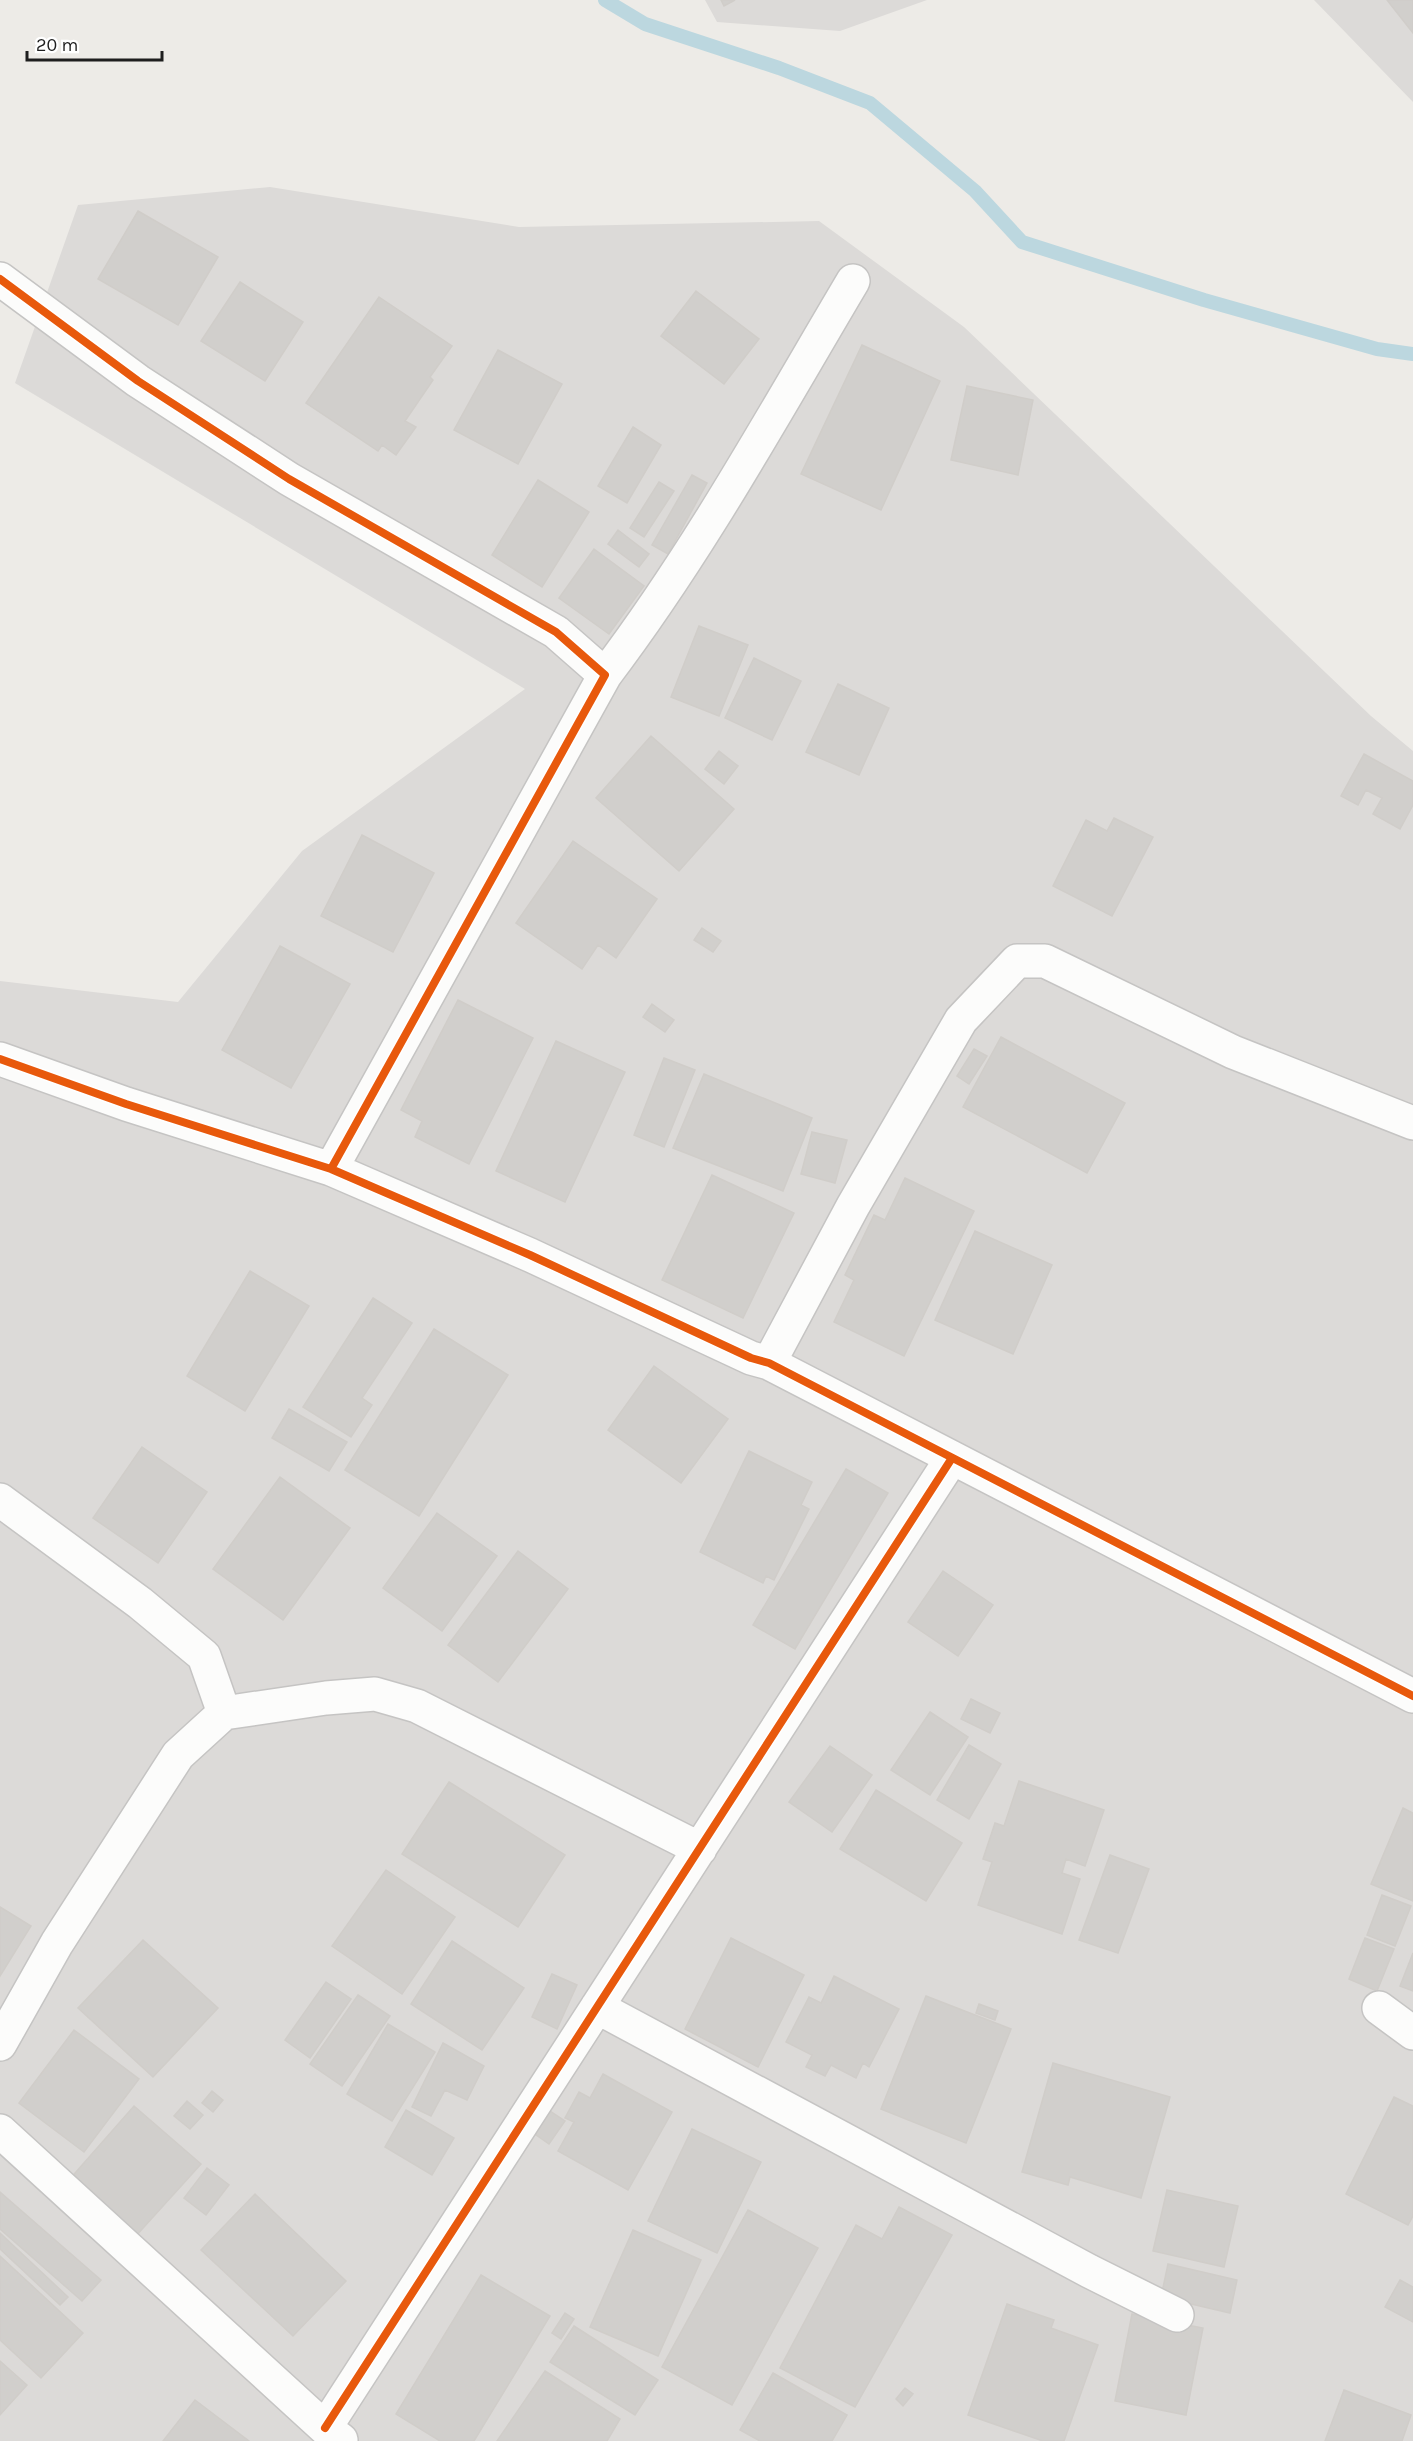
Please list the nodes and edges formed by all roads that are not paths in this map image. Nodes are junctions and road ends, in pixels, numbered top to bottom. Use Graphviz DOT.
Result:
graph roads {
  1 [pos="0,279"];
  2 [pos="853,281"];
  3 [pos="605,675"];
  4 [pos="0,1059"];
  5 [pos="1413,1123"];
  6 [pos="331,1169"];
  7 [pos="768,1363"];
  8 [pos="952,1458"];
  9 [pos="0,1500"];
  10 [pos="1413,1696"];
  11 [pos="224,1713"];
  12 [pos="700,1849"];
  13 [pos="597,2007"];
  14 [pos="1379,2008"];
  15 [pos="1413,2033"];
  16 [pos="0,2044"];
  17 [pos="0,2131"];
  18 [pos="1177,2315"];
  19 [pos="334,2435"];
  1 -- 3 [label="street"];
  2 -- 3 [label="street"];
  3 -- 6 [label="street"];
  4 -- 6 [label="street"];
  5 -- 7 [label="street"];
  6 -- 7 [label="street"];
  7 -- 8 [label="street"];
  8 -- 10 [label="street"];
  8 -- 12 [label="street"];
  9 -- 11 [label="street"];
  11 -- 12 [label="street"];
  11 -- 16 [label="street"];
  12 -- 13 [label="street"];
  13 -- 18 [label="street"];
  13 -- 19 [label="street"];
  14 -- 15 [label="street"];
  17 -- 19 [label="street"];
}
